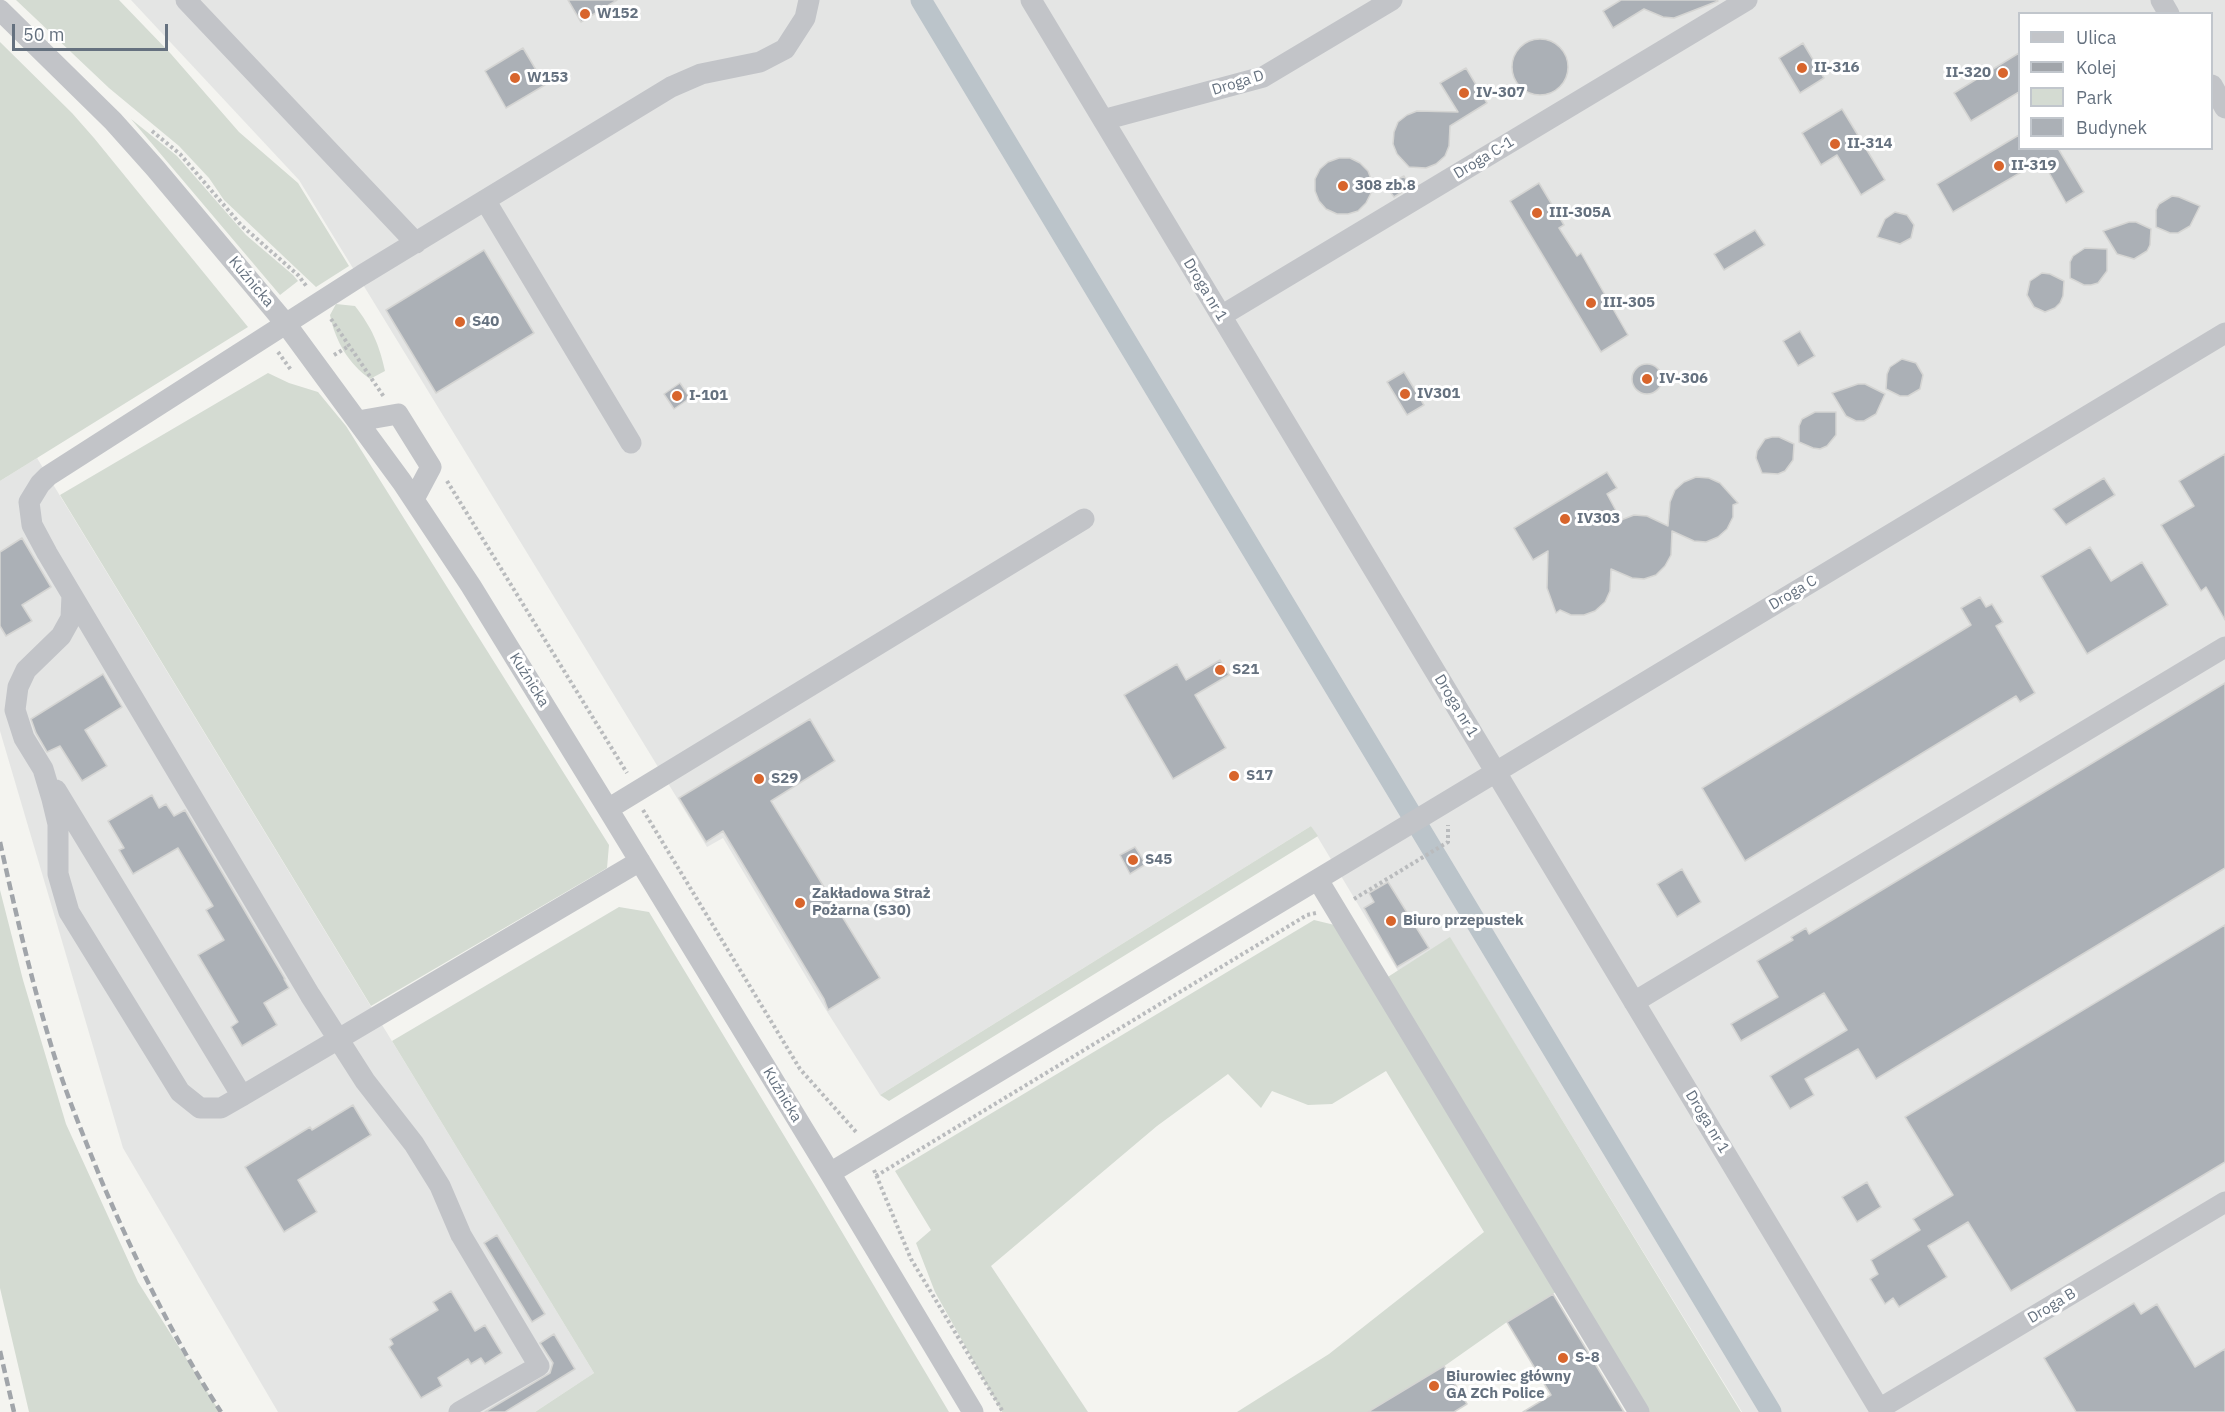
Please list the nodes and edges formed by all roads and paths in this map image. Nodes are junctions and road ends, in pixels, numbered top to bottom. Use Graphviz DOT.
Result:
graph roads {
  1 [pos="186,0"];
  2 [pos="809,0"];
  3 [pos="1031,0"];
  4 [pos="1392,0"];
  5 [pos="1747,0"];
  6 [pos="0,10"];
  7 [pos="2213,88"];
  8 [pos="2225,108"];
  9 [pos="1103,120"];
  10 [pos="144,124"];
  11 [pos="485,201"];
  12 [pos="416,243"];
  13 [pos="319,303"];
  14 [pos="1221,316"];
  15 [pos="286,324"];
  16 [pos="2225,333"];
  17 [pos="398,414"];
  18 [pos="358,421"];
  19 [pos="631,443"];
  20 [pos="431,467"];
  21 [pos="414,499"];
  22 [pos="1084,519"];
  23 [pos="72,595"];
  24 [pos="2225,647"];
  25 [pos="43,770"];
  26 [pos="1496,772"];
  27 [pos="635,791"];
  28 [pos="608,809"];
  29 [pos="1448,842"];
  30 [pos="640,861"];
  31 [pos="1318,880"];
  32 [pos="1336,910"];
  33 [pos="1634,1002"];
  34 [pos="339,1039"];
  35 [pos="242,1096"];
  36 [pos="866,1152"];
  37 [pos="830,1173"];
  38 [pos="876,1176"];
  39 [pos="2225,1202"];
  40 [pos="1880,1411"];
  41 [pos="459,1412"];
  42 [pos="973,1412"];
  43 [pos="1003,1412"];
  44 [pos="1639,1412"];
  1 -- 12 [label="street"];
  2 -- 11 [label="street"];
  3 -- 9 [label="street, Droga nr 1"];
  4 -- 9 [label="street, Droga D"];
  5 -- 14 [label="street, Droga C-1"];
  6 -- 15 [label="street, Kuźnicka"];
  7 -- 8 [label="street"];
  9 -- 14 [label="street, Droga nr 1"];
  10 -- 13 [label="path"];
  11 -- 12 [label="street"];
  11 -- 19 [label="street"];
  12 -- 13 [label="street"];
  13 -- 15 [label="street"];
  13 -- 17 [label="path"];
  14 -- 26 [label="street, Droga nr 1"];
  15 -- 18 [label="street, Kuźnicka"];
  15 -- 23 [label="street"];
  16 -- 26 [label="street, Droga C"];
  17 -- 18 [label="street"];
  17 -- 20 [label="street"];
  18 -- 21 [label="street, Kuźnicka"];
  20 -- 21 [label="street"];
  20 -- 27 [label="path"];
  21 -- 28 [label="street, Kuźnicka"];
  22 -- 27 [label="street"];
  23 -- 25 [label="street"];
  23 -- 34 [label="street"];
  24 -- 33 [label="street"];
  25 -- 35 [label="street"];
  25 -- 35 [label="street"];
  26 -- 31 [label="street, Droga C"];
  26 -- 33 [label="street, Droga nr 1"];
  27 -- 28 [label="street"];
  27 -- 36 [label="path"];
  28 -- 30 [label="street, Kuźnicka"];
  29 -- 32 [label="path"];
  30 -- 34 [label="street"];
  30 -- 37 [label="street, Kuźnicka"];
  31 -- 32 [label="street"];
  31 -- 36 [label="street, Droga C"];
  32 -- 38 [label="path"];
  32 -- 44 [label="street"];
  33 -- 40 [label="street, Droga nr 1"];
  34 -- 35 [label="street"];
  34 -- 41 [label="street"];
  36 -- 37 [label="street, Droga C"];
  36 -- 38 [label="path"];
  37 -- 42 [label="street, Kuźnicka"];
  38 -- 43 [label="path"];
  39 -- 40 [label="street, Droga B"];
}
